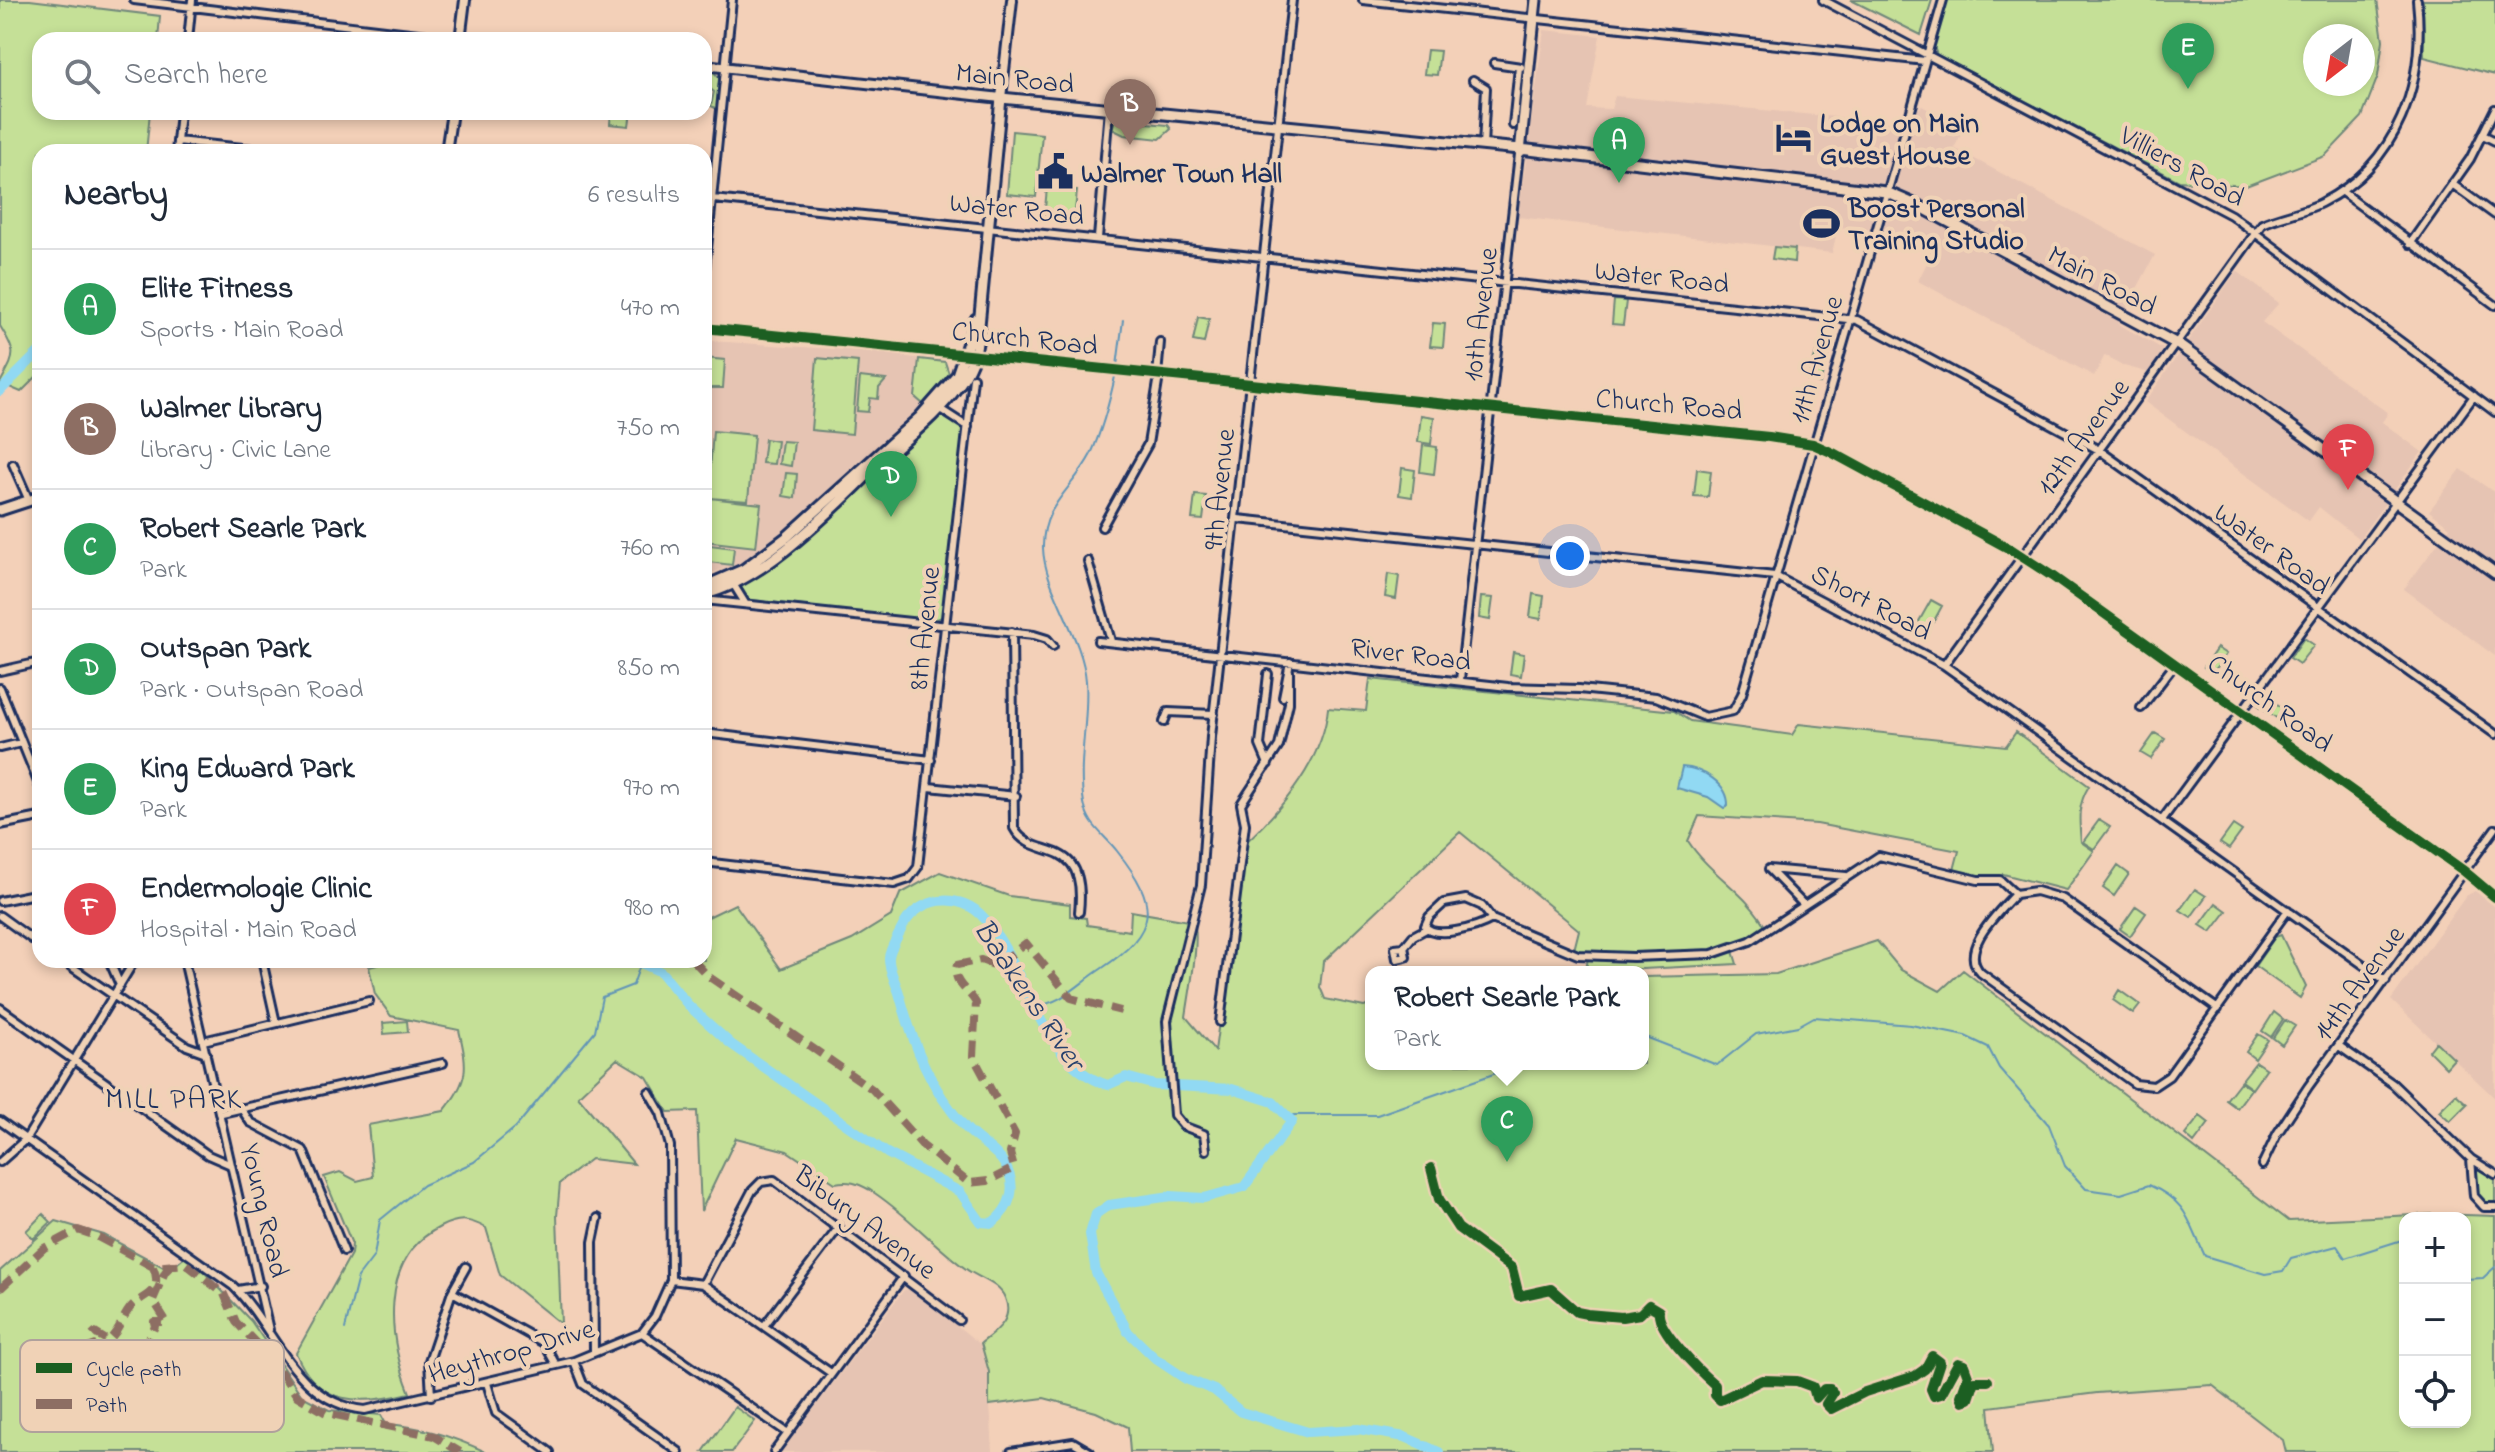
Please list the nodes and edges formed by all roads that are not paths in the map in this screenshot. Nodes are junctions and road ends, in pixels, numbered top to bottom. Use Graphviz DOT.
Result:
graph roads {
  1 [pos="134,0"];
  2 [pos="465,0"];
  3 [pos="732,0"];
  4 [pos="1012,0"];
  5 [pos="1292,0"];
  6 [pos="1363,0"];
  7 [pos="1536,0"];
  8 [pos="1823,0"];
  9 [pos="1943,0"];
  10 [pos="2417,0"];
  11 [pos="192,3"];
  12 [pos="1534,19"];
  13 [pos="189,32"];
  14 [pos="408,32"];
  15 [pos="461,32"];
  16 [pos="1926,58"];
  17 [pos="1494,63"];
  18 [pos="712,66"];
  19 [pos="725,68"];
  20 [pos="1524,68"];
  21 [pos="1473,80"];
  22 [pos="1001,98"];
  23 [pos="1109,109"];
  24 [pos="2495,109"];
  25 [pos="179,120"];
  26 [pos="451,120"];
  27 [pos="1513,125"];
  28 [pos="1279,126"];
  29 [pos="2483,135"];
  30 [pos="177,141"];
  31 [pos="2495,141"];
  32 [pos="177,144"];
  33 [pos="206,144"];
  34 [pos="447,144"];
  35 [pos="1465,146"];
  36 [pos="1483,146"];
  37 [pos="1520,152"];
  38 [pos="712,167"];
  39 [pos="2452,184"];
  40 [pos="1886,192"];
  41 [pos="2342,192"];
  42 [pos="712,198"];
  43 [pos="2495,215"];
  44 [pos="987,227"];
  45 [pos="2256,234"];
  46 [pos="1098,238"];
  47 [pos="2410,244"];
  48 [pos="1266,256"];
  49 [pos="1505,281"];
  50 [pos="2495,305"];
  51 [pos="1850,319"];
  52 [pos="712,329"];
  53 [pos="1160,342"];
  54 [pos="2177,344"];
  55 [pos="970,356"];
  56 [pos="1158,376"];
  57 [pos="973,378"];
  58 [pos="1252,386"];
  59 [pos="2474,396"];
  60 [pos="936,406"];
  61 [pos="1490,411"];
  62 [pos="2495,412"];
  63 [pos="968,427"];
  64 [pos="1813,444"];
  65 [pos="2099,450"];
  66 [pos="13,464"];
  67 [pos="32,494"];
  68 [pos="27,496"];
  69 [pos="32,500"];
  70 [pos="0,504"];
  71 [pos="2395,504"];
  72 [pos="0,510"];
  73 [pos="1238,519"];
  74 [pos="1102,527"];
  75 [pos="1475,542"];
  76 [pos="2022,557"];
  77 [pos="1088,561"];
  78 [pos="2495,575"];
  79 [pos="1775,576"];
  80 [pos="732,581"];
  81 [pos="712,585"];
  82 [pos="712,592"];
  83 [pos="712,598"];
  84 [pos="745,603"];
  85 [pos="2317,607"];
  86 [pos="946,616"];
  87 [pos="931,625"];
  88 [pos="945,627"];
  89 [pos="1012,632"];
  90 [pos="1098,641"];
  91 [pos="1111,641"];
  92 [pos="1053,646"];
  93 [pos="1221,654"];
  94 [pos="1290,662"];
  95 [pos="32,664"];
  96 [pos="2175,664"];
  97 [pos="1944,665"];
  98 [pos="0,671"];
  99 [pos="1289,671"];
  100 [pos="1268,674"];
  101 [pos="1460,680"];
  102 [pos="0,688"];
  103 [pos="1283,697"];
  104 [pos="1265,700"];
  105 [pos="1289,703"];
  106 [pos="2141,708"];
  107 [pos="2242,711"];
  108 [pos="1214,714"];
  109 [pos="1716,716"];
  110 [pos="1164,722"];
  111 [pos="712,734"];
  112 [pos="2495,734"];
  113 [pos="21,743"];
  114 [pos="0,748"];
  115 [pos="931,760"];
  116 [pos="1268,764"];
  117 [pos="32,768"];
  118 [pos="929,787"];
  119 [pos="1016,796"];
  120 [pos="32,819"];
  121 [pos="2162,820"];
  122 [pos="0,825"];
  123 [pos="2495,829"];
  124 [pos="712,863"];
  125 [pos="2464,871"];
  126 [pos="1846,876"];
  127 [pos="2015,894"];
  128 [pos="32,895"];
  129 [pos="2495,897"];
  130 [pos="0,901"];
  131 [pos="1804,905"];
  132 [pos="2288,910"];
  133 [pos="1079,912"];
  134 [pos="0,916"];
  135 [pos="1492,919"];
  136 [pos="1426,929"];
  137 [pos="32,939"];
  138 [pos="1404,947"];
  139 [pos="73,968"];
  140 [pos="113,968"];
  141 [pos="130,968"];
  142 [pos="186,968"];
  143 [pos="264,968"];
  144 [pos="2386,981"];
  145 [pos="120,985"];
  146 [pos="113,996"];
  147 [pos="369,1001"];
  148 [pos="0,1008"];
  149 [pos="2218,1009"];
  150 [pos="1220,1022"];
  151 [pos="276,1023"];
  152 [pos="203,1041"];
  153 [pos="2339,1046"];
  154 [pos="206,1053"];
  155 [pos="74,1060"];
  156 [pos="443,1063"];
  157 [pos="649,1092"];
  158 [pos="241,1108"];
  159 [pos="222,1113"];
  160 [pos="0,1121"];
  161 [pos="26,1139"];
  162 [pos="1206,1150"];
  163 [pos="2471,1159"];
  164 [pos="0,1162"];
  165 [pos="231,1165"];
  166 [pos="2262,1165"];
  167 [pos="2495,1174"];
  168 [pos="2495,1207"];
  169 [pos="598,1218"];
  170 [pos="839,1227"];
  171 [pos="344,1251"];
  172 [pos="466,1267"];
  173 [pos="904,1276"];
  174 [pos="671,1280"];
  175 [pos="703,1284"];
  176 [pos="261,1286"];
  177 [pos="237,1290"];
  178 [pos="452,1292"];
  179 [pos="959,1320"];
  180 [pos="764,1326"];
  181 [pos="269,1330"];
  182 [pos="642,1333"];
  183 [pos="275,1340"];
  184 [pos="594,1352"];
  185 [pos="284,1353"];
  186 [pos="574,1361"];
  187 [pos="556,1365"];
  188 [pos="831,1373"];
  189 [pos="487,1383"];
  190 [pos="431,1396"];
  191 [pos="788,1433"];
  192 [pos="550,1452"];
  193 [pos="679,1452"];
  194 [pos="774,1452"];
  195 [pos="1011,1452"];
  196 [pos="1090,1452"];
  1 -- 11 [label="street"];
  2 -- 15 [label="street"];
  3 -- 19 [label="street"];
  4 -- 22 [label="street"];
  5 -- 28 [label="street, 9th Avenue"];
  6 -- 12 [label="street"];
  7 -- 12 [label="main road, 10th Avenue"];
  8 -- 16 [label="street, Villiers Road"];
  9 -- 16 [label="street, 11th Avenue"];
  10 -- 41 [label="street"];
  11 -- 13 [label="street"];
  11 -- 14 [label="street"];
  12 -- 16 [label="street"];
  12 -- 20 [label="main road, 10th Avenue"];
  16 -- 40 [label="street, 11th Avenue"];
  16 -- 45 [label="street, Villiers Road"];
  17 -- 20 [label="street"];
  18 -- 19 [label="street, Main Road"];
  19 -- 22 [label="street, Main Road"];
  19 -- 38 [label="street"];
  20 -- 27 [label="street"];
  20 -- 37 [label="main road, 10th Avenue"];
  21 -- 36 [label="street"];
  22 -- 23 [label="main road, Main Road"];
  22 -- 44 [label="main road"];
  23 -- 28 [label="main road, Main Road"];
  23 -- 46 [label="street"];
  24 -- 29 [label="street"];
  25 -- 30 [label="street"];
  26 -- 34 [label="street"];
  28 -- 35 [label="main road, Main Road"];
  28 -- 48 [label="street, 9th Avenue"];
  29 -- 31 [label="street"];
  29 -- 39 [label="street"];
  30 -- 32 [label="street"];
  30 -- 33 [label="street"];
  35 -- 36 [label="main road, Main Road"];
  35 -- 37 [label="main road, Main Road"];
  36 -- 37 [label="main road, Main Road"];
  37 -- 40 [label="main road, Main Road"];
  37 -- 49 [label="street, 10th Avenue"];
  39 -- 43 [label="street"];
  39 -- 47 [label="street"];
  40 -- 51 [label="street, 11th Avenue"];
  40 -- 54 [label="main road, Main Road"];
  41 -- 45 [label="street"];
  41 -- 47 [label="street"];
  42 -- 44 [label="street, Water Road"];
  44 -- 46 [label="street, Water Road"];
  44 -- 55 [label="main road"];
  45 -- 54 [label="street, 12th Avenue"];
  45 -- 59 [label="street, Villiers Road"];
  46 -- 48 [label="street, Water Road"];
  47 -- 50 [label="street"];
  48 -- 49 [label="street, Water Road"];
  48 -- 58 [label="street, 9th Avenue"];
  49 -- 51 [label="street, Water Road"];
  49 -- 61 [label="street, 10th Avenue"];
  51 -- 64 [label="street, 11th Avenue"];
  51 -- 65 [label="street, Water Road"];
  52 -- 55 [label="street, Church Road"];
  53 -- 56 [label="street"];
  54 -- 65 [label="street, 12th Avenue"];
  54 -- 71 [label="main road, Main Road"];
  55 -- 56 [label="street, Church Road"];
  55 -- 60 [label="main road"];
  56 -- 58 [label="street, Church Road"];
  56 -- 74 [label="street"];
  57 -- 63 [label="street, 8th Avenue"];
  58 -- 61 [label="street, Church Road"];
  58 -- 73 [label="street, 9th Avenue"];
  59 -- 62 [label="street, Villiers Road"];
  59 -- 71 [label="street"];
  60 -- 63 [label="street"];
  60 -- 80 [label="main road"];
  61 -- 64 [label="street, Church Road"];
  61 -- 75 [label="street, 10th Avenue"];
  63 -- 86 [label="street, 8th Avenue"];
  64 -- 76 [label="street, Church Road"];
  64 -- 79 [label="street, 11th Avenue"];
  65 -- 76 [label="street, 12th Avenue"];
  65 -- 85 [label="street, Water Road"];
  66 -- 68 [label="street"];
  67 -- 68 [label="main road"];
  68 -- 70 [label="main road"];
  69 -- 72 [label="main road"];
  71 -- 78 [label="main road, Main Road"];
  71 -- 85 [label="street"];
  73 -- 75 [label="street, Short Road"];
  73 -- 93 [label="street, 9th Avenue"];
  75 -- 79 [label="street, Short Road"];
  75 -- 101 [label="street, 10th Avenue"];
  76 -- 96 [label="street, Church Road"];
  76 -- 97 [label="street, 12th Avenue"];
  77 -- 91 [label="street"];
  79 -- 97 [label="street, Short Road"];
  79 -- 109 [label="street, 11th Avenue"];
  80 -- 81 [label="main road"];
  80 -- 82 [label="main road"];
  80 -- 84 [label="street"];
  83 -- 84 [label="street"];
  84 -- 87 [label="street"];
  85 -- 107 [label="street"];
  85 -- 112 [label="street, Water Road"];
  86 -- 87 [label="street"];
  86 -- 88 [label="street, 8th Avenue"];
  87 -- 88 [label="street"];
  88 -- 89 [label="street"];
  88 -- 115 [label="street, 8th Avenue"];
  89 -- 92 [label="street"];
  89 -- 119 [label="street"];
  90 -- 91 [label="street, River Road"];
  91 -- 93 [label="street, River Road"];
  93 -- 94 [label="street, River Road"];
  93 -- 108 [label="street, 9th Avenue"];
  94 -- 99 [label="street"];
  94 -- 101 [label="street, River Road"];
  95 -- 98 [label="street"];
  96 -- 106 [label="street"];
  96 -- 107 [label="street, Church Road"];
  97 -- 121 [label="street, Short Road"];
  99 -- 103 [label="street"];
  99 -- 105 [label="street"];
  100 -- 104 [label="street"];
  101 -- 109 [label="street, River Road"];
  102 -- 113 [label="street"];
  103 -- 104 [label="street"];
  103 -- 105 [label="street"];
  104 -- 116 [label="street"];
  105 -- 116 [label="street"];
  107 -- 121 [label="street"];
  107 -- 125 [label="street, Church Road"];
  108 -- 110 [label="street"];
  108 -- 162 [label="street, 9th Avenue"];
  111 -- 115 [label="street"];
  113 -- 114 [label="street"];
  113 -- 117 [label="street"];
  115 -- 118 [label="street, 8th Avenue"];
  116 -- 150 [label="street"];
  118 -- 119 [label="street"];
  118 -- 124 [label="street, 8th Avenue"];
  119 -- 133 [label="street"];
  120 -- 122 [label="street"];
  121 -- 132 [label="street, Short Road"];
  123 -- 125 [label="street, 14th Avenue"];
  125 -- 129 [label="street, Church Road"];
  125 -- 144 [label="street, 14th Avenue"];
  126 -- 127 [label="street"];
  126 -- 131 [label="street"];
  126 -- 131 [label="street"];
  127 -- 149 [label="street"];
  127 -- 149 [label="street"];
  128 -- 130 [label="street"];
  131 -- 135 [label="street"];
  132 -- 144 [label="street, Short Road"];
  132 -- 149 [label="street"];
  134 -- 137 [label="street"];
  135 -- 136 [label="street"];
  135 -- 136 [label="street"];
  136 -- 138 [label="street"];
  139 -- 146 [label="street"];
  140 -- 145 [label="street"];
  141 -- 145 [label="street"];
  142 -- 152 [label="street, Young Road"];
  143 -- 151 [label="street"];
  144 -- 153 [label="street, 14th Avenue"];
  145 -- 146 [label="street"];
  146 -- 154 [label="street"];
  146 -- 155 [label="street"];
  147 -- 151 [label="street"];
  148 -- 155 [label="street"];
  151 -- 152 [label="street"];
  152 -- 154 [label="street, Young Road"];
  153 -- 163 [label="street"];
  153 -- 166 [label="street, 14th Avenue"];
  154 -- 159 [label="street, Young Road"];
  155 -- 161 [label="street"];
  155 -- 165 [label="street"];
  156 -- 158 [label="street"];
  157 -- 174 [label="street"];
  158 -- 159 [label="street"];
  158 -- 171 [label="street"];
  159 -- 165 [label="street, Young Road"];
  160 -- 161 [label="street, Heythrop Drive"];
  161 -- 164 [label="street"];
  161 -- 177 [label="street, Heythrop Drive"];
  163 -- 167 [label="street"];
  163 -- 168 [label="street"];
  165 -- 176 [label="street, Young Road"];
  169 -- 184 [label="street"];
  170 -- 173 [label="street, Bibury Avenue"];
  170 -- 175 [label="street, Bibury Avenue"];
  170 -- 180 [label="street"];
  172 -- 178 [label="street"];
  173 -- 179 [label="street, Bibury Avenue"];
  173 -- 188 [label="street"];
  174 -- 175 [label="street"];
  174 -- 182 [label="street"];
  175 -- 180 [label="street"];
  176 -- 177 [label="street"];
  176 -- 181 [label="street, Young Road"];
  177 -- 181 [label="street, Heythrop Drive"];
  178 -- 187 [label="street"];
  178 -- 190 [label="street"];
  180 -- 188 [label="street"];
  181 -- 183 [label="street, Heythrop Drive"];
  182 -- 184 [label="street, Heythrop Drive"];
  182 -- 191 [label="street"];
  184 -- 186 [label="street, Heythrop Drive"];
  185 -- 190 [label="street, Heythrop Drive"];
  186 -- 187 [label="street, Heythrop Drive"];
  186 -- 193 [label="street"];
  187 -- 189 [label="street, Heythrop Drive"];
  188 -- 191 [label="street"];
  189 -- 190 [label="street, Heythrop Drive"];
  189 -- 192 [label="street"];
  191 -- 194 [label="street"];
  195 -- 196 [label="street"];
}
